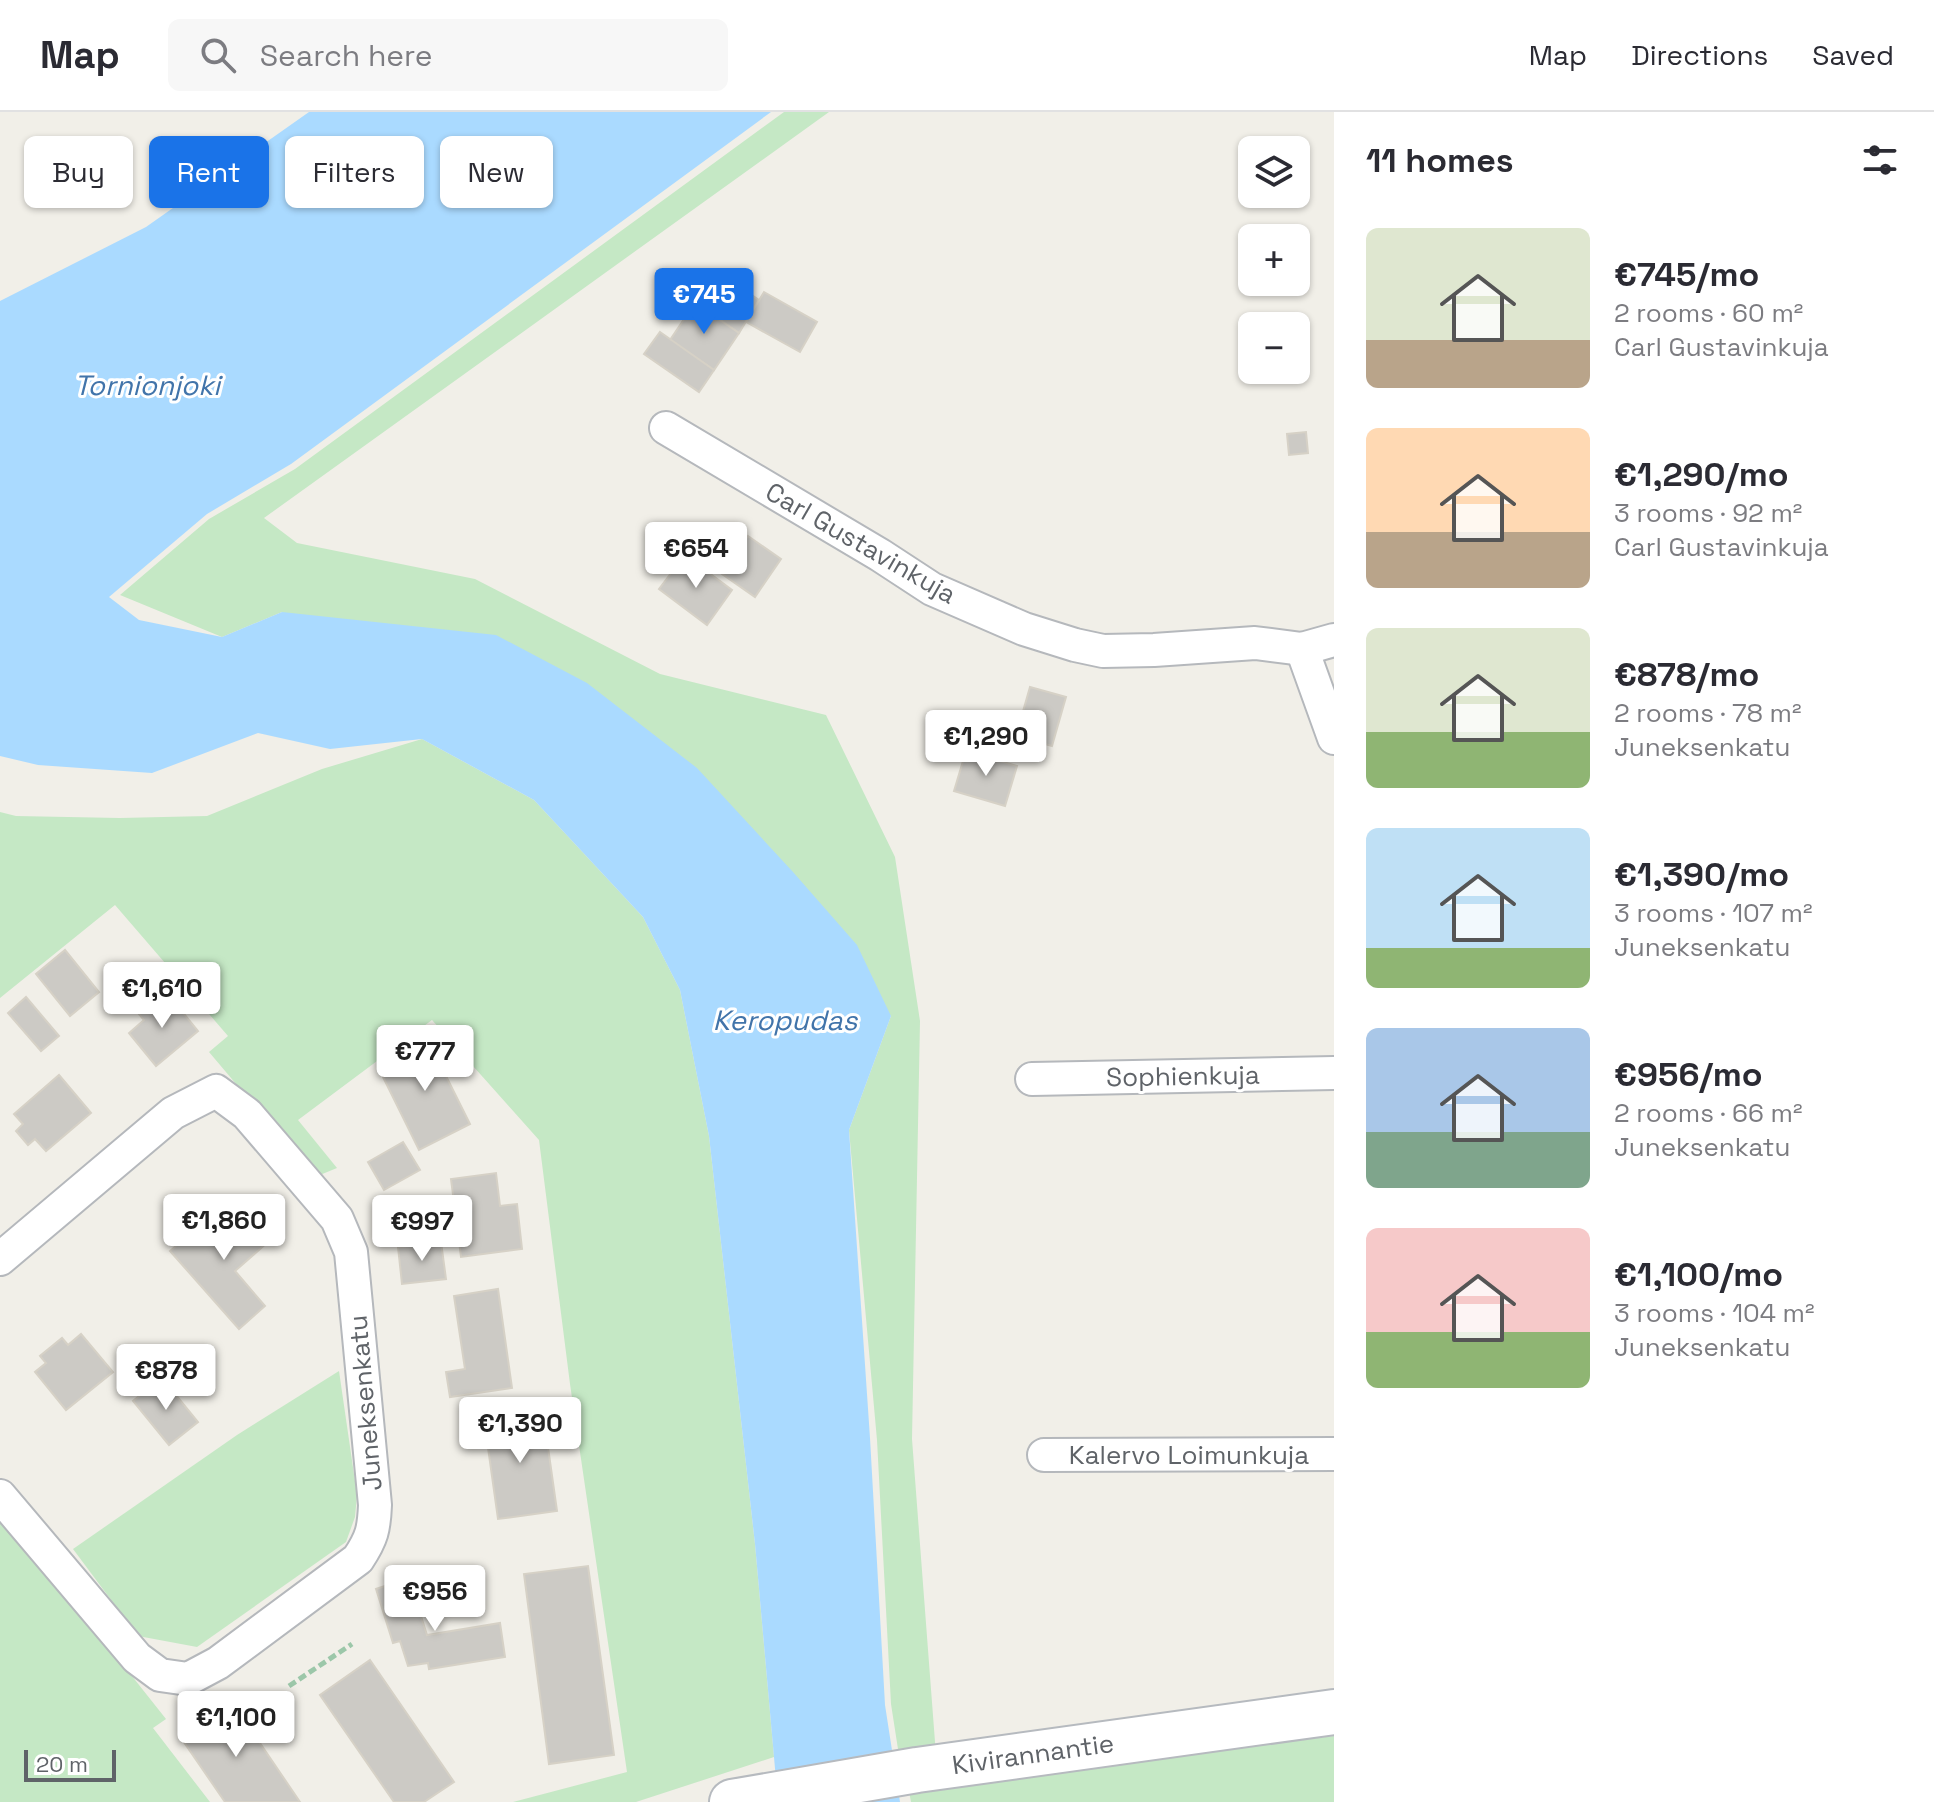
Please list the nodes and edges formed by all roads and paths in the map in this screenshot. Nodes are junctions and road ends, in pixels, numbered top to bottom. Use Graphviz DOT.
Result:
graph roads {
  1 [pos="666,428"];
  2 [pos="1334,640"];
  3 [pos="1302,649"];
  4 [pos="1334,738"];
  5 [pos="1334,1073"];
  6 [pos="1032,1079"];
  7 [pos="0,1259"];
  8 [pos="1334,1454"];
  9 [pos="1044,1455"];
  10 [pos="0,1496"];
  11 [pos="352,1644"];
  12 [pos="289,1686"];
  13 [pos="1334,1712"];
  14 [pos="738,1801"];
  1 -- 3 [label="street, Carl Gustavinkuja"];
  2 -- 3 [label="street"];
  3 -- 4 [label="street"];
  5 -- 6 [label="street, Sophienkuja"];
  7 -- 10 [label="street, Juneksenkatu"];
  8 -- 9 [label="street, Kalervo Loimunkuja"];
  11 -- 12 [label="path"];
  13 -- 14 [label="street, Kivirannantie"];
}
